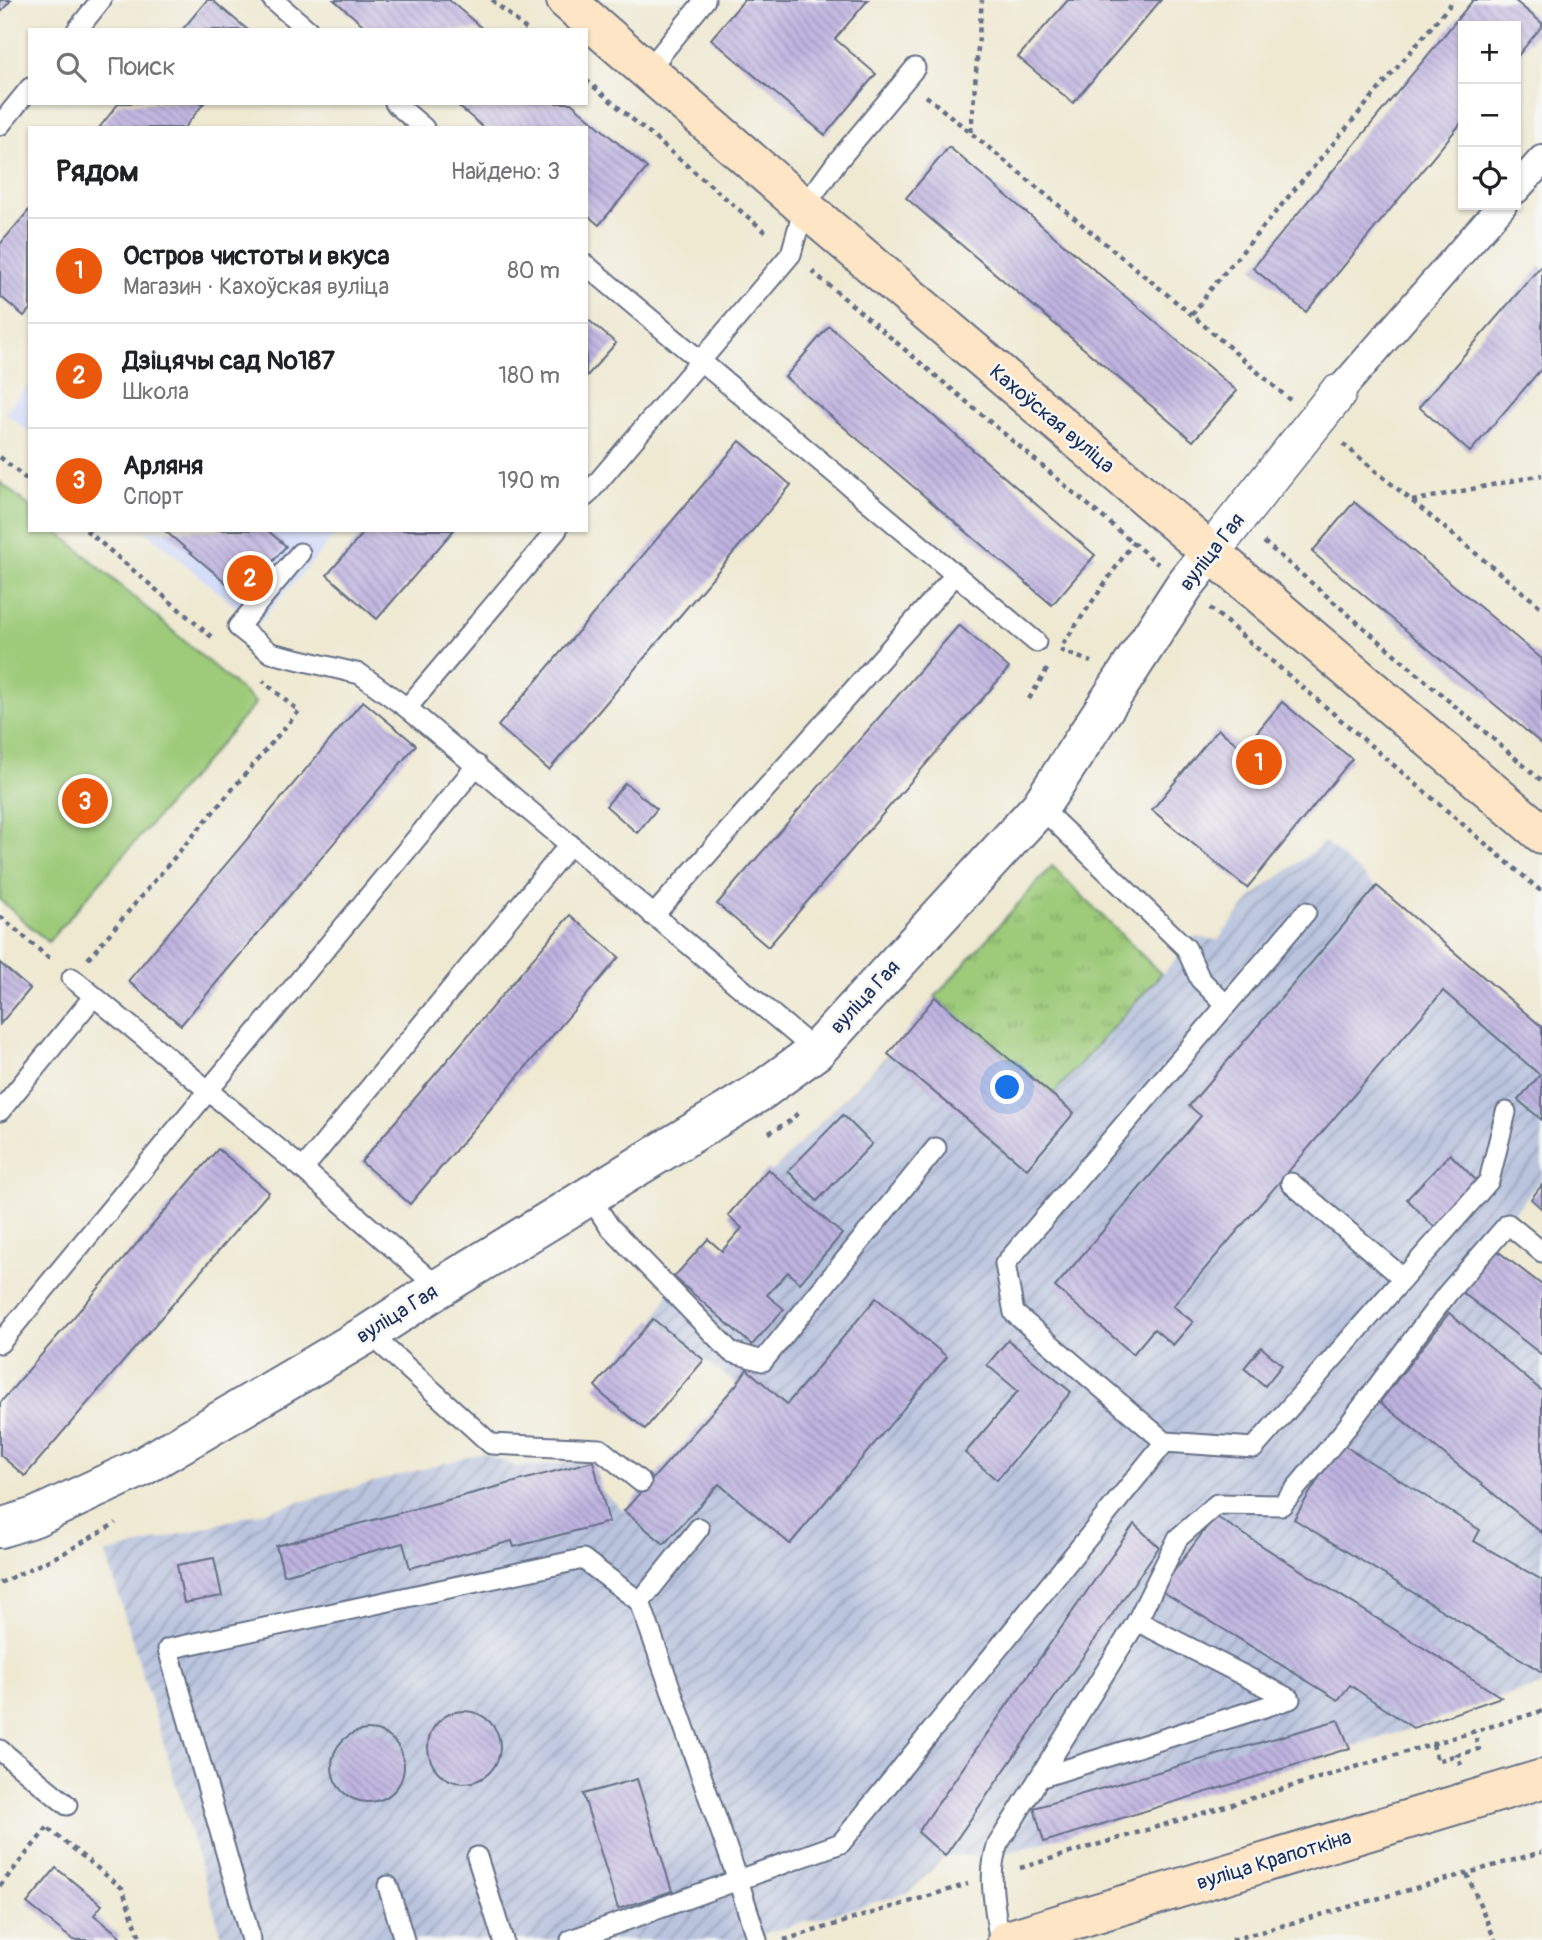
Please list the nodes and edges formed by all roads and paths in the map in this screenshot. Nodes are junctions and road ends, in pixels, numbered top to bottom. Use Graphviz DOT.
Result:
graph roads {
  1 [pos="101,0"];
  2 [pos="273,0"];
  3 [pos="492,0"];
  4 [pos="566,0"];
  5 [pos="705,0"];
  6 [pos="982,0"];
  7 [pos="1454,0"];
  8 [pos="79,28"];
  9 [pos="306,28"];
  10 [pos="525,28"];
  11 [pos="648,70"];
  12 [pos="911,74"];
  13 [pos="588,82"];
  14 [pos="28,90"];
  15 [pos="397,105"];
  16 [pos="0,125"];
  17 [pos="422,126"];
  18 [pos="971,133"];
  19 [pos="1542,160"];
  20 [pos="1521,184"];
  21 [pos="804,207"];
  22 [pos="1498,210"];
  23 [pos="791,254"];
  24 [pos="588,267"];
  25 [pos="1192,315"];
  26 [pos="700,361"];
  27 [pos="1326,407"];
  28 [pos="0,457"];
  29 [pos="1542,475"];
  30 [pos="28,480"];
  31 [pos="588,494"];
  32 [pos="1412,501"];
  33 [pos="1159,510"];
  34 [pos="1238,519"];
  35 [pos="88,532"];
  36 [pos="555,532"];
  37 [pos="1133,542"];
  38 [pos="300,553"];
  39 [pos="1210,553"];
  40 [pos="956,574"];
  41 [pos="1184,586"];
  42 [pos="1542,608"];
  43 [pos="1036,642"];
  44 [pos="224,648"];
  45 [pos="1059,650"];
  46 [pos="1094,663"];
  47 [pos="256,675"];
  48 [pos="1029,699"];
  49 [pos="407,708"];
  50 [pos="477,765"];
  51 [pos="1542,781"];
  52 [pos="1040,807"];
  53 [pos="1542,834"];
  54 [pos="570,844"];
  55 [pos="1542,892"];
  56 [pos="1306,912"];
  57 [pos="0,916"];
  58 [pos="653,916"];
  59 [pos="72,978"];
  60 [pos="94,996"];
  61 [pos="1226,1005"];
  62 [pos="816,1051"];
  63 [pos="208,1091"];
  64 [pos="0,1111"];
  65 [pos="1506,1112"];
  66 [pos="936,1148"];
  67 [pos="303,1169"];
  68 [pos="1291,1183"];
  69 [pos="589,1196"];
  70 [pos="1542,1252"];
  71 [pos="1403,1278"];
  72 [pos="439,1288"];
  73 [pos="369,1333"];
  74 [pos="0,1343"];
  75 [pos="1164,1442"];
  76 [pos="641,1482"];
  77 [pos="0,1528"];
  78 [pos="699,1528"];
  79 [pos="640,1602"];
  80 [pos="1137,1621"];
  81 [pos="1542,1711"];
  82 [pos="1433,1744"];
  83 [pos="0,1750"];
  84 [pos="1457,1755"];
  85 [pos="1039,1778"];
  86 [pos="1542,1779"];
  87 [pos="66,1805"];
  88 [pos="38,1819"];
  89 [pos="48,1827"];
  90 [pos="1542,1852"];
  91 [pos="477,1857"];
  92 [pos="1467,1874"];
  93 [pos="992,1877"];
  94 [pos="738,1880"];
  95 [pos="0,1886"];
  96 [pos="388,1886"];
  97 [pos="141,1940"];
  98 [pos="251,1940"];
  99 [pos="404,1940"];
  100 [pos="503,1940"];
  101 [pos="571,1940"];
  102 [pos="757,1940"];
  103 [pos="784,1940"];
  104 [pos="999,1940"];
  105 [pos="1007,1940"];
  106 [pos="1233,1940"];
  107 [pos="1495,1940"];
  1 -- 8 [label="lane"];
  2 -- 9 [label="lane"];
  3 -- 10 [label="path"];
  4 -- 11 [label="main road, Кахоўская вуліца"];
  5 -- 11 [label="lane"];
  6 -- 18 [label="path"];
  7 -- 25 [label="path"];
  11 -- 21 [label="main road, Кахоўская вуліца"];
  12 -- 18 [label="path"];
  12 -- 21 [label="lane"];
  13 -- 23 [label="path"];
  14 -- 16 [label="lane"];
  15 -- 17 [label="lane"];
  18 -- 25 [label="path"];
  19 -- 20 [label="street"];
  21 -- 23 [label="lane"];
  21 -- 33 [label="main road, Кахоўская вуліца"];
  22 -- 27 [label="street, вуліца Гая"];
  23 -- 26 [label="lane"];
  23 -- 37 [label="path"];
  24 -- 26 [label="lane"];
  25 -- 27 [label="path"];
  26 -- 31 [label="lane"];
  26 -- 40 [label="lane"];
  27 -- 32 [label="path"];
  27 -- 34 [label="street, вуліца Гая"];
  28 -- 30 [label="path"];
  29 -- 32 [label="path"];
  32 -- 42 [label="path"];
  33 -- 37 [label="path"];
  33 -- 39 [label="main road, Кахоўская вуліца"];
  34 -- 39 [label="street, вуліца Гая"];
  34 -- 51 [label="path"];
  35 -- 44 [label="path"];
  36 -- 49 [label="lane"];
  37 -- 41 [label="path"];
  37 -- 45 [label="path"];
  38 -- 49 [label="lane"];
  39 -- 41 [label="street, вуліца Гая"];
  39 -- 53 [label="main road, Кахоўская вуліца"];
  40 -- 43 [label="lane"];
  40 -- 58 [label="lane"];
  41 -- 52 [label="street, вуліца Гая"];
  41 -- 55 [label="path"];
  45 -- 46 [label="path"];
  45 -- 48 [label="path"];
  47 -- 59 [label="path"];
  49 -- 50 [label="lane"];
  50 -- 54 [label="lane"];
  50 -- 63 [label="lane"];
  52 -- 61 [label="lane"];
  52 -- 62 [label="street, вуліца Гая"];
  54 -- 58 [label="lane"];
  54 -- 67 [label="lane"];
  56 -- 61 [label="lane"];
  57 -- 59 [label="path"];
  58 -- 62 [label="lane"];
  59 -- 60 [label="lane"];
  60 -- 63 [label="lane"];
  60 -- 64 [label="lane"];
  61 -- 75 [label="lane"];
  62 -- 69 [label="street, вуліца Гая"];
  63 -- 67 [label="lane"];
  63 -- 74 [label="lane"];
  65 -- 71 [label="lane"];
  66 -- 69 [label="lane"];
  67 -- 72 [label="lane"];
  68 -- 71 [label="lane"];
  69 -- 72 [label="street, вуліца Гая"];
  70 -- 80 [label="lane"];
  71 -- 75 [label="lane"];
  72 -- 73 [label="street, вуліца Гая"];
  73 -- 76 [label="lane"];
  73 -- 77 [label="street, вуліца Гая"];
  75 -- 94 [label="lane"];
  78 -- 79 [label="lane"];
  79 -- 94 [label="lane"];
  79 -- 98 [label="lane"];
  80 -- 85 [label="lane"];
  80 -- 85 [label="lane"];
  81 -- 82 [label="path"];
  82 -- 84 [label="path"];
  82 -- 93 [label="path"];
  83 -- 87 [label="lane"];
  85 -- 93 [label="lane"];
  86 -- 105 [label="main road, вуліца Крапоткіна"];
  87 -- 89 [label="path"];
  88 -- 89 [label="path"];
  89 -- 95 [label="path"];
  89 -- 97 [label="path"];
  90 -- 92 [label="path"];
  91 -- 100 [label="lane"];
  92 -- 106 [label="path"];
  92 -- 107 [label="path"];
  93 -- 103 [label="path"];
  93 -- 104 [label="lane"];
  94 -- 101 [label="lane"];
  94 -- 102 [label="lane"];
  96 -- 99 [label="lane"];
}
